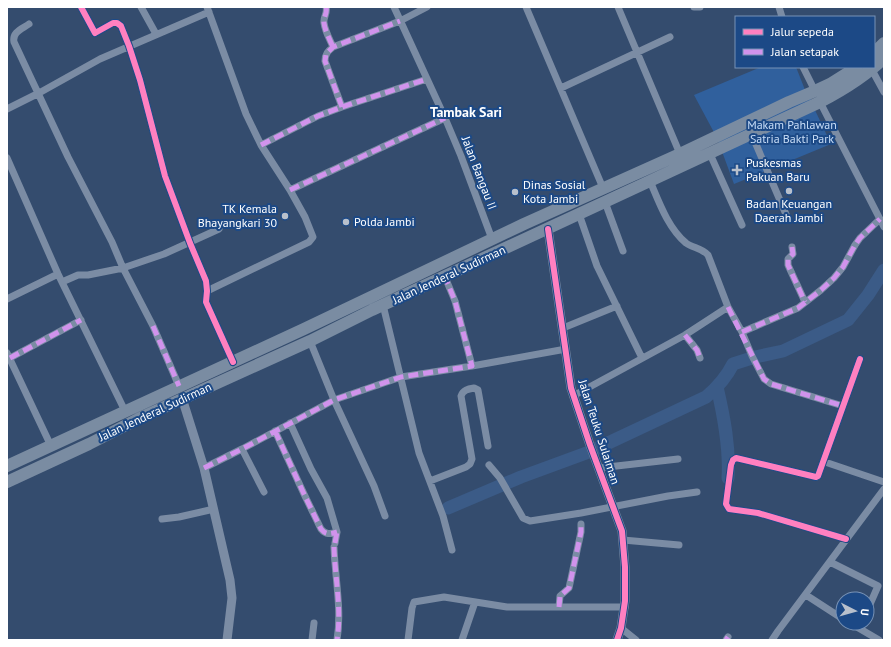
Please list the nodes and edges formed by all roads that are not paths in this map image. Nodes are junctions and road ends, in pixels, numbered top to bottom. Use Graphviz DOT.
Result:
graph roads {
  1 [pos="81,7"];
  2 [pos="141,7"];
  3 [pos="326,7"];
  4 [pos="394,7"];
  5 [pos="427,7"];
  6 [pos="526,7"];
  7 [pos="618,7"];
  8 [pos="694,7"];
  9 [pos="700,7"];
  10 [pos="208,10"];
  11 [pos="400,21"];
  12 [pos="29,24"];
  13 [pos="156,34"];
  14 [pos="670,37"];
  15 [pos="884,43"];
  16 [pos="129,46"];
  17 [pos="333,47"];
  18 [pos="875,52"];
  19 [pos="636,54"];
  20 [pos="884,58"];
  21 [pos="875,67"];
  22 [pos="804,68"];
  23 [pos="855,68"];
  24 [pos="872,70"];
  25 [pos="427,78"];
  26 [pos="561,88"];
  27 [pos="884,92"];
  28 [pos="39,93"];
  29 [pos="818,97"];
  30 [pos="342,107"];
  31 [pos="7,109"];
  32 [pos="445,118"];
  33 [pos="737,127"];
  34 [pos="747,137"];
  35 [pos="261,145"];
  36 [pos="680,154"];
  37 [pos="710,154"];
  38 [pos="7,158"];
  39 [pos="650,181"];
  40 [pos="603,188"];
  41 [pos="290,190"];
  42 [pos="605,202"];
  43 [pos="578,214"];
  44 [pos="788,219"];
  45 [pos="880,219"];
  46 [pos="742,226"];
  47 [pos="884,227"];
  48 [pos="219,229"];
  49 [pos="548,229"];
  50 [pos="492,239"];
  51 [pos="190,243"];
  52 [pos="792,247"];
  53 [pos="623,251"];
  54 [pos="458,255"];
  55 [pos="123,268"];
  56 [pos="464,268"];
  57 [pos="58,274"];
  58 [pos="445,277"];
  59 [pos="62,282"];
  60 [pos="207,291"];
  61 [pos="367,298"];
  62 [pos="7,299"];
  63 [pos="805,302"];
  64 [pos="617,306"];
  65 [pos="728,307"];
  66 [pos="378,308"];
  67 [pos="80,320"];
  68 [pos="563,328"];
  69 [pos="742,332"];
  70 [pos="685,335"];
  71 [pos="310,341"];
  72 [pos="268,346"];
  73 [pos="566,350"];
  74 [pos="8,356"];
  75 [pos="274,357"];
  76 [pos="642,358"];
  77 [pos="700,358"];
  78 [pos="860,359"];
  79 [pos="233,362"];
  80 [pos="472,366"];
  81 [pos="400,377"];
  82 [pos="179,386"];
  83 [pos="573,396"];
  84 [pos="182,398"];
  85 [pos="334,400"];
  86 [pos="843,406"];
  87 [pos="125,411"];
  88 [pos="290,423"];
  89 [pos="275,431"];
  90 [pos="50,446"];
  91 [pos="488,446"];
  92 [pos="242,449"];
  93 [pos="678,459"];
  94 [pos="824,462"];
  95 [pos="489,465"];
  96 [pos="7,466"];
  97 [pos="204,468"];
  98 [pos="599,468"];
  99 [pos="430,481"];
  100 [pos="7,482"];
  101 [pos="884,482"];
  102 [pos="264,492"];
  103 [pos="697,492"];
  104 [pos="883,494"];
  105 [pos="612,507"];
  106 [pos="214,510"];
  107 [pos="385,516"];
  108 [pos="162,519"];
  109 [pos="581,524"];
  110 [pos="337,532"];
  111 [pos="846,539"];
  112 [pos="624,540"];
  113 [pos="679,545"];
  114 [pos="452,550"];
  115 [pos="830,562"];
  116 [pos="875,593"];
  117 [pos="806,595"];
  118 [pos="475,602"];
  119 [pos="559,607"];
  120 [pos="625,607"];
  121 [pos="835,614"];
  122 [pos="314,623"];
  123 [pos="621,628"];
  124 [pos="867,631"];
  125 [pos="227,640"];
  126 [pos="312,640"];
  127 [pos="337,640"];
  128 [pos="408,640"];
  129 [pos="462,640"];
  130 [pos="617,640"];
  131 [pos="636,640"];
  132 [pos="772,640"];
  133 [pos="879,640"];
  1 -- 16 [label="street"];
  2 -- 13 [label="street"];
  3 -- 17 [label="street"];
  4 -- 11 [label="street, Jalan Bangau II"];
  5 -- 11 [label="street"];
  6 -- 26 [label="street"];
  7 -- 19 [label="street"];
  8 -- 9 [label="street"];
  10 -- 13 [label="street"];
  10 -- 35 [label="street"];
  11 -- 17 [label="street"];
  11 -- 25 [label="street, Jalan Bangau II"];
  12 -- 28 [label="street"];
  13 -- 16 [label="street"];
  14 -- 19 [label="street"];
  15 -- 18 [label="highway"];
  16 -- 28 [label="street"];
  16 -- 51 [label="street"];
  17 -- 30 [label="street"];
  19 -- 26 [label="street"];
  19 -- 36 [label="street"];
  20 -- 21 [label="highway, Jalan Jenderal Sudirman"];
  22 -- 29 [label="street"];
  23 -- 29 [label="highway, Jalan Jenderal Sudirman"];
  24 -- 27 [label="street"];
  24 -- 29 [label="highway, Jalan Jenderal Sudirman"];
  25 -- 30 [label="street"];
  25 -- 32 [label="street, Jalan Bangau II"];
  26 -- 40 [label="street"];
  28 -- 31 [label="street"];
  28 -- 55 [label="street"];
  29 -- 33 [label="highway, Jalan Jenderal Sudirman"];
  29 -- 34 [label="highway, Jalan Jenderal Sudirman"];
  29 -- 45 [label="street"];
  30 -- 35 [label="street"];
  32 -- 41 [label="street"];
  32 -- 50 [label="street, Jalan Bangau II"];
  33 -- 34 [label="highway"];
  33 -- 36 [label="highway, Jalan Jenderal Sudirman"];
  34 -- 37 [label="highway, Jalan Jenderal Sudirman"];
  34 -- 44 [label="street"];
  35 -- 41 [label="street"];
  36 -- 40 [label="highway, Jalan Jenderal Sudirman"];
  37 -- 39 [label="highway, Jalan Jenderal Sudirman"];
  37 -- 46 [label="street"];
  38 -- 57 [label="street"];
  39 -- 42 [label="highway, Jalan Jenderal Sudirman"];
  39 -- 65 [label="street"];
  40 -- 50 [label="highway, Jalan Jenderal Sudirman"];
  41 -- 60 [label="street"];
  42 -- 43 [label="highway, Jalan Jenderal Sudirman"];
  42 -- 53 [label="street"];
  43 -- 49 [label="highway, Jalan Jenderal Sudirman"];
  43 -- 64 [label="street"];
  45 -- 47 [label="street"];
  45 -- 63 [label="street"];
  48 -- 51 [label="street"];
  49 -- 56 [label="highway, Jalan Jenderal Sudirman"];
  49 -- 68 [label="street, Jalan Teuku Sulaiman"];
  50 -- 54 [label="highway, Jalan Jenderal Sudirman"];
  51 -- 55 [label="street"];
  51 -- 60 [label="street"];
  52 -- 63 [label="street"];
  54 -- 56 [label="highway"];
  54 -- 61 [label="highway, Jalan Jenderal Sudirman"];
  55 -- 59 [label="street"];
  55 -- 82 [label="street"];
  56 -- 58 [label="highway, Jalan Jenderal Sudirman"];
  57 -- 59 [label="street"];
  57 -- 62 [label="street"];
  58 -- 66 [label="highway, Jalan Jenderal Sudirman"];
  58 -- 80 [label="street"];
  59 -- 67 [label="street"];
  60 -- 79 [label="street"];
  61 -- 66 [label="highway"];
  61 -- 72 [label="highway, Jalan Jenderal Sudirman"];
  63 -- 69 [label="street"];
  64 -- 68 [label="street"];
  64 -- 76 [label="street"];
  65 -- 69 [label="street"];
  65 -- 70 [label="street"];
  66 -- 71 [label="highway, Jalan Jenderal Sudirman"];
  66 -- 81 [label="street"];
  67 -- 74 [label="street"];
  67 -- 87 [label="street"];
  68 -- 73 [label="street, Jalan Teuku Sulaiman"];
  69 -- 86 [label="street"];
  70 -- 76 [label="street"];
  70 -- 77 [label="street"];
  71 -- 75 [label="highway, Jalan Jenderal Sudirman"];
  71 -- 85 [label="street"];
  72 -- 75 [label="highway"];
  72 -- 79 [label="highway, Jalan Jenderal Sudirman"];
  73 -- 80 [label="street"];
  73 -- 83 [label="street, Jalan Teuku Sulaiman"];
  74 -- 90 [label="street"];
  75 -- 84 [label="highway, Jalan Jenderal Sudirman"];
  76 -- 83 [label="street"];
  78 -- 86 [label="street"];
  79 -- 82 [label="highway, Jalan Jenderal Sudirman"];
  80 -- 81 [label="street"];
  81 -- 85 [label="street"];
  81 -- 99 [label="street"];
  82 -- 87 [label="highway, Jalan Jenderal Sudirman"];
  83 -- 98 [label="street, Jalan Teuku Sulaiman"];
  84 -- 97 [label="street"];
  84 -- 100 [label="highway, Jalan Jenderal Sudirman"];
  85 -- 88 [label="street"];
  85 -- 107 [label="street"];
  86 -- 94 [label="street"];
  87 -- 90 [label="highway, Jalan Jenderal Sudirman"];
  88 -- 89 [label="street"];
  88 -- 110 [label="street"];
  89 -- 92 [label="street"];
  89 -- 110 [label="street"];
  90 -- 96 [label="highway, Jalan Jenderal Sudirman"];
  91 -- 99 [label="street"];
  92 -- 97 [label="street"];
  92 -- 102 [label="street"];
  93 -- 98 [label="street"];
  94 -- 101 [label="street"];
  94 -- 111 [label="street"];
  95 -- 105 [label="street"];
  97 -- 106 [label="street"];
  98 -- 105 [label="street, Jalan Teuku Sulaiman"];
  99 -- 114 [label="street"];
  103 -- 105 [label="street"];
  104 -- 111 [label="street"];
  105 -- 112 [label="street, Jalan Teuku Sulaiman"];
  106 -- 108 [label="street"];
  106 -- 125 [label="street"];
  109 -- 119 [label="street"];
  110 -- 127 [label="street"];
  111 -- 115 [label="street"];
  112 -- 113 [label="street"];
  112 -- 120 [label="street, Jalan Teuku Sulaiman"];
  115 -- 116 [label="street"];
  115 -- 117 [label="street"];
  117 -- 121 [label="street"];
  117 -- 132 [label="street"];
  118 -- 119 [label="street"];
  118 -- 128 [label="street"];
  118 -- 129 [label="street"];
  119 -- 120 [label="street"];
  120 -- 123 [label="street, Jalan Teuku Sulaiman"];
  122 -- 126 [label="street"];
  123 -- 130 [label="street, Jalan Teuku Sulaiman"];
  123 -- 131 [label="street"];
  124 -- 133 [label="street"];
}
